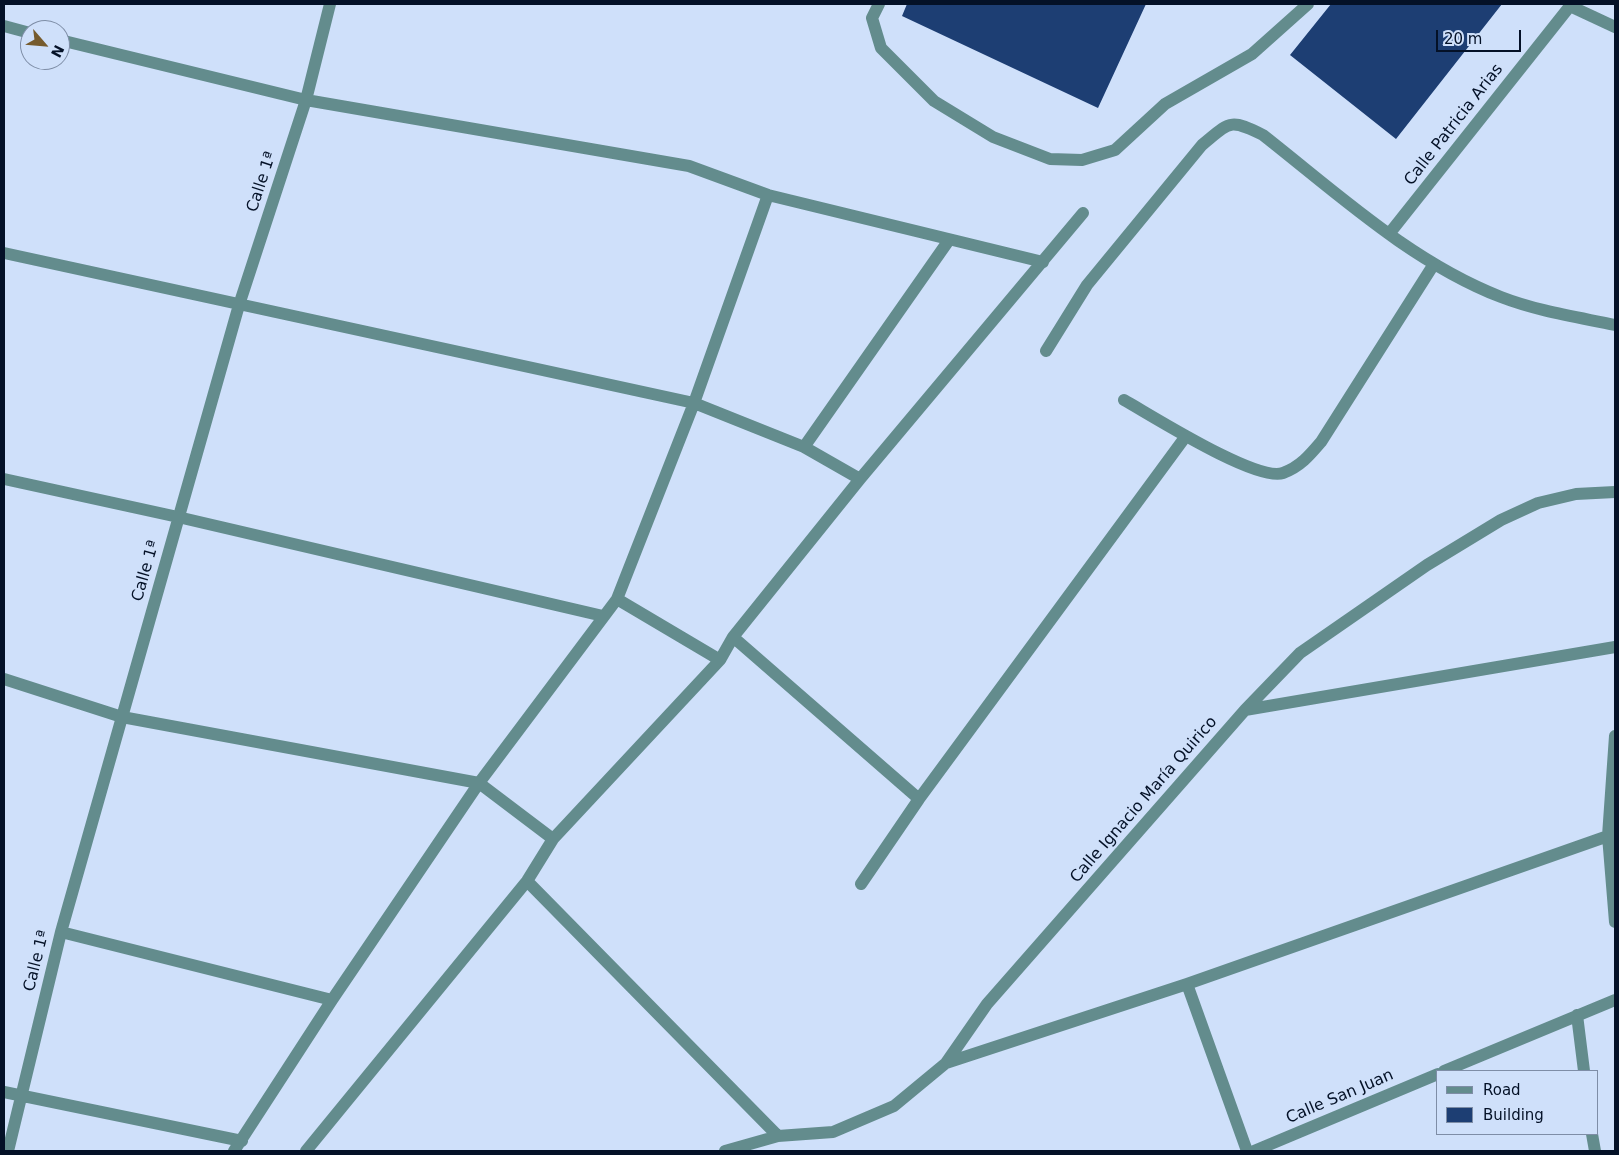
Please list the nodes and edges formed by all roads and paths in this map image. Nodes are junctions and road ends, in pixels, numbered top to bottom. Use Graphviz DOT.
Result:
graph roads {
  1 [pos="330,4"];
  2 [pos="879,4"];
  3 [pos="1308,4"];
  4 [pos="4,26"];
  5 [pos="1615,27"];
  6 [pos="20,30"];
  7 [pos="70,42"];
  8 [pos="306,100"];
  9 [pos="768,195"];
  10 [pos="1082,213"];
  11 [pos="1389,234"];
  12 [pos="949,240"];
  13 [pos="4,253"];
  14 [pos="1043,262"];
  15 [pos="1434,264"];
  16 [pos="239,305"];
  17 [pos="1615,325"];
  18 [pos="1046,351"];
  19 [pos="1124,400"];
  20 [pos="694,403"];
  21 [pos="1186,436"];
  22 [pos="804,447"];
  23 [pos="4,479"];
  24 [pos="860,479"];
  25 [pos="1615,492"];
  26 [pos="178,517"];
  27 [pos="617,599"];
  28 [pos="603,616"];
  29 [pos="733,637"];
  30 [pos="1615,647"];
  31 [pos="720,660"];
  32 [pos="4,679"];
  33 [pos="1244,710"];
  34 [pos="122,717"];
  35 [pos="1615,736"];
  36 [pos="479,783"];
  37 [pos="919,800"];
  38 [pos="1608,836"];
  39 [pos="553,838"];
  40 [pos="528,881"];
  41 [pos="861,884"];
  42 [pos="1615,922"];
  43 [pos="61,932"];
  44 [pos="1187,984"];
  45 [pos="332,1000"];
  46 [pos="1615,1000"];
  47 [pos="1577,1015"];
  48 [pos="946,1063"];
  49 [pos="1446,1070"];
  50 [pos="1584,1070"];
  51 [pos="1436,1075"];
  52 [pos="4,1092"];
  53 [pos="20,1095"];
  54 [pos="1592,1135"];
  55 [pos="778,1136"];
  56 [pos="238,1146"];
  57 [pos="8,1151"];
  58 [pos="306,1151"];
  59 [pos="725,1151"];
  60 [pos="1247,1151"];
  61 [pos="1254,1151"];
  62 [pos="1594,1151"];
  1 -- 8 [label="street, Calle 1ª"];
  2 -- 3 [label="street"];
  4 -- 6 [label="street"];
  5 -- 11 [label="street, Calle Patricia Arias"];
  7 -- 8 [label="street"];
  8 -- 9 [label="street"];
  8 -- 16 [label="street, Calle 1ª"];
  9 -- 12 [label="street"];
  9 -- 20 [label="street"];
  10 -- 14 [label="street"];
  11 -- 15 [label="street"];
  11 -- 18 [label="street"];
  12 -- 14 [label="street"];
  12 -- 22 [label="street"];
  13 -- 16 [label="street"];
  14 -- 24 [label="street"];
  15 -- 17 [label="street"];
  15 -- 21 [label="street"];
  16 -- 20 [label="street"];
  16 -- 26 [label="street, Calle 1ª"];
  19 -- 21 [label="street"];
  20 -- 22 [label="street"];
  20 -- 27 [label="street"];
  21 -- 37 [label="street"];
  22 -- 24 [label="street"];
  23 -- 26 [label="street"];
  24 -- 29 [label="street"];
  25 -- 33 [label="street, Calle Ignacio María Quirico"];
  26 -- 28 [label="street"];
  26 -- 34 [label="street, Calle 1ª"];
  27 -- 28 [label="street"];
  27 -- 31 [label="street"];
  28 -- 36 [label="street"];
  29 -- 31 [label="street"];
  29 -- 37 [label="street"];
  30 -- 33 [label="street"];
  31 -- 39 [label="street"];
  32 -- 34 [label="street"];
  33 -- 48 [label="street, Calle Ignacio María Quirico"];
  34 -- 36 [label="street"];
  34 -- 43 [label="street, Calle 1ª"];
  35 -- 38 [label="street"];
  36 -- 39 [label="street"];
  36 -- 45 [label="street"];
  37 -- 41 [label="street"];
  38 -- 42 [label="street"];
  38 -- 44 [label="street"];
  39 -- 40 [label="street"];
  40 -- 55 [label="street"];
  40 -- 58 [label="street"];
  43 -- 45 [label="street"];
  43 -- 53 [label="street, Calle 1ª"];
  44 -- 48 [label="street"];
  44 -- 60 [label="street"];
  45 -- 56 [label="street"];
  46 -- 47 [label="street"];
  47 -- 49 [label="street"];
  47 -- 50 [label="street"];
  48 -- 55 [label="street, Calle Ignacio María Quirico"];
  51 -- 61 [label="street, Calle San Juan"];
  52 -- 53 [label="street"];
  53 -- 56 [label="street"];
  53 -- 57 [label="street, Calle 1ª"];
  54 -- 62 [label="street"];
  55 -- 59 [label="street, Calle Ignacio María Quirico"];
}
